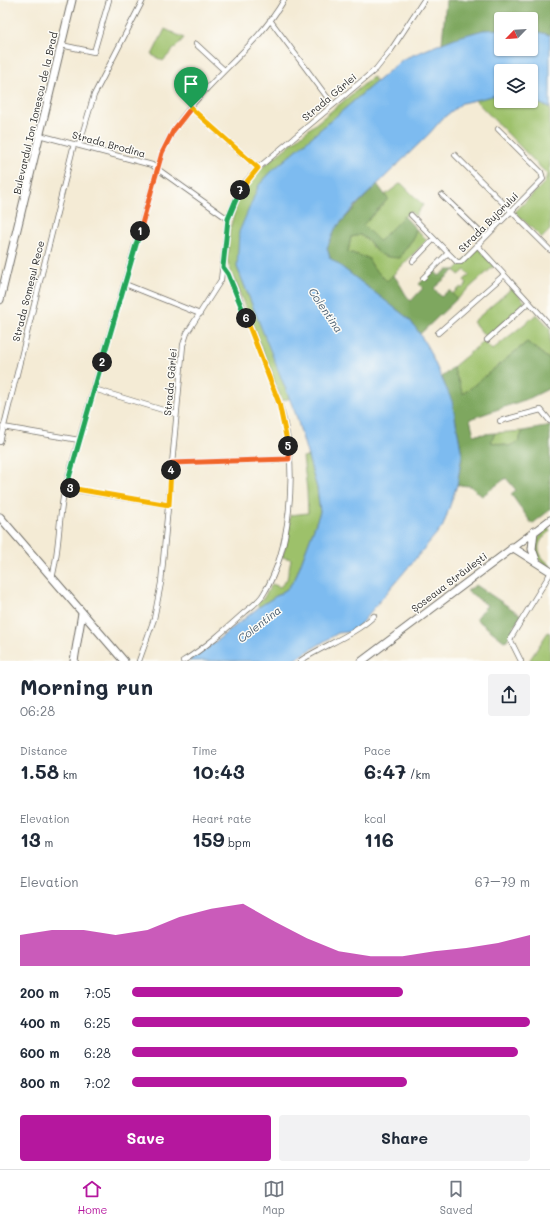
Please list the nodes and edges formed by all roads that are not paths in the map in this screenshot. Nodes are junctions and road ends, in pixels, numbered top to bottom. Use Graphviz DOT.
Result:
graph roads {
  1 [pos="72,0"];
  2 [pos="109,0"];
  3 [pos="143,0"];
  4 [pos="277,0"];
  5 [pos="424,0"];
  6 [pos="283,2"];
  7 [pos="270,20"];
  8 [pos="61,44"];
  9 [pos="196,44"];
  10 [pos="224,70"];
  11 [pos="333,105"];
  12 [pos="191,108"];
  13 [pos="498,129"];
  14 [pos="39,135"];
  15 [pos="77,145"];
  16 [pos="455,155"];
  17 [pos="157,168"];
  18 [pos="258,168"];
  19 [pos="442,195"];
  20 [pos="511,212"];
  21 [pos="411,215"];
  22 [pos="228,219"];
  23 [pos="485,237"];
  24 [pos="434,239"];
  25 [pos="477,245"];
  26 [pos="550,250"];
  27 [pos="448,253"];
  28 [pos="413,261"];
  29 [pos="223,267"];
  30 [pos="504,275"];
  31 [pos="424,278"];
  32 [pos="124,284"];
  33 [pos="0,300"];
  34 [pos="528,302"];
  35 [pos="200,314"];
  36 [pos="550,325"];
  37 [pos="438,333"];
  38 [pos="487,340"];
  39 [pos="94,389"];
  40 [pos="176,414"];
  41 [pos="550,421"];
  42 [pos="500,422"];
  43 [pos="3,427"];
  44 [pos="79,440"];
  45 [pos="0,442"];
  46 [pos="289,459"];
  47 [pos="172,463"];
  48 [pos="66,488"];
  49 [pos="169,505"];
  50 [pos="0,517"];
  51 [pos="550,520"];
  52 [pos="534,531"];
  53 [pos="512,547"];
  54 [pos="521,554"];
  55 [pos="538,563"];
  56 [pos="550,573"];
  57 [pos="52,578"];
  58 [pos="82,613"];
  59 [pos="374,616"];
  60 [pos="74,661"];
  61 [pos="124,661"];
  62 [pos="138,661"];
  63 [pos="182,661"];
  64 [pos="300,661"];
  65 [pos="362,661"];
  66 [pos="521,661"];
  1 -- 8 [label="main road, Bulevardul Ion Ionescu de la Brad"];
  2 -- 8 [label="street"];
  3 -- 15 [label="street, Strada Someșul Rece"];
  4 -- 6 [label="street"];
  5 -- 11 [label="street, Strada Gârlei"];
  6 -- 7 [label="street"];
  7 -- 10 [label="street"];
  7 -- 11 [label="street"];
  8 -- 14 [label="main road, Bulevardul Ion Ionescu de la Brad"];
  9 -- 10 [label="street"];
  10 -- 12 [label="street"];
  11 -- 18 [label="street, Strada Gârlei"];
  12 -- 17 [label="street"];
  12 -- 18 [label="street"];
  13 -- 20 [label="street, Strada Bujorului"];
  14 -- 15 [label="street, Strada Brodina"];
  14 -- 33 [label="main road, Bulevardul Ion Ionescu de la Brad"];
  15 -- 17 [label="street, Strada Brodina"];
  15 -- 43 [label="street, Strada Someșul Rece"];
  16 -- 20 [label="street"];
  17 -- 22 [label="street, Strada Brodina"];
  17 -- 32 [label="street"];
  18 -- 22 [label="street, Strada Gârlei"];
  19 -- 23 [label="street"];
  20 -- 23 [label="street, Strada Bujorului"];
  20 -- 26 [label="street"];
  21 -- 24 [label="street, Strada Bujorului"];
  22 -- 29 [label="street, Strada Gârlei"];
  23 -- 25 [label="street, Strada Bujorului"];
  24 -- 27 [label="street, Strada Bujorului"];
  24 -- 28 [label="street"];
  25 -- 27 [label="street, Strada Bujorului"];
  25 -- 30 [label="street"];
  27 -- 31 [label="street"];
  29 -- 35 [label="street, Strada Gârlei"];
  29 -- 46 [label="street"];
  30 -- 34 [label="street"];
  30 -- 37 [label="street"];
  32 -- 35 [label="street"];
  32 -- 39 [label="street"];
  34 -- 36 [label="street"];
  34 -- 38 [label="street"];
  35 -- 40 [label="street, Strada Gârlei"];
  39 -- 40 [label="street"];
  39 -- 44 [label="street"];
  40 -- 47 [label="street, Strada Gârlei"];
  41 -- 42 [label="street"];
  43 -- 44 [label="street"];
  43 -- 45 [label="street, Strada Someșul Rece"];
  44 -- 48 [label="street"];
  46 -- 47 [label="street"];
  46 -- 63 [label="street"];
  47 -- 49 [label="street, Strada Gârlei"];
  48 -- 49 [label="street"];
  48 -- 57 [label="street"];
  49 -- 62 [label="street, Strada Gârlei"];
  50 -- 57 [label="main road"];
  51 -- 52 [label="main road, Șoseaua Străulești"];
  52 -- 53 [label="main road, Șoseaua Străulești"];
  52 -- 55 [label="main road"];
  53 -- 54 [label="main road"];
  53 -- 65 [label="main road, Șoseaua Străulești"];
  54 -- 55 [label="main road"];
  54 -- 56 [label="main road"];
  55 -- 56 [label="main road"];
  56 -- 66 [label="street"];
  57 -- 58 [label="main road"];
  58 -- 60 [label="main road"];
  58 -- 61 [label="main road"];
  59 -- 64 [label="street"];
}
